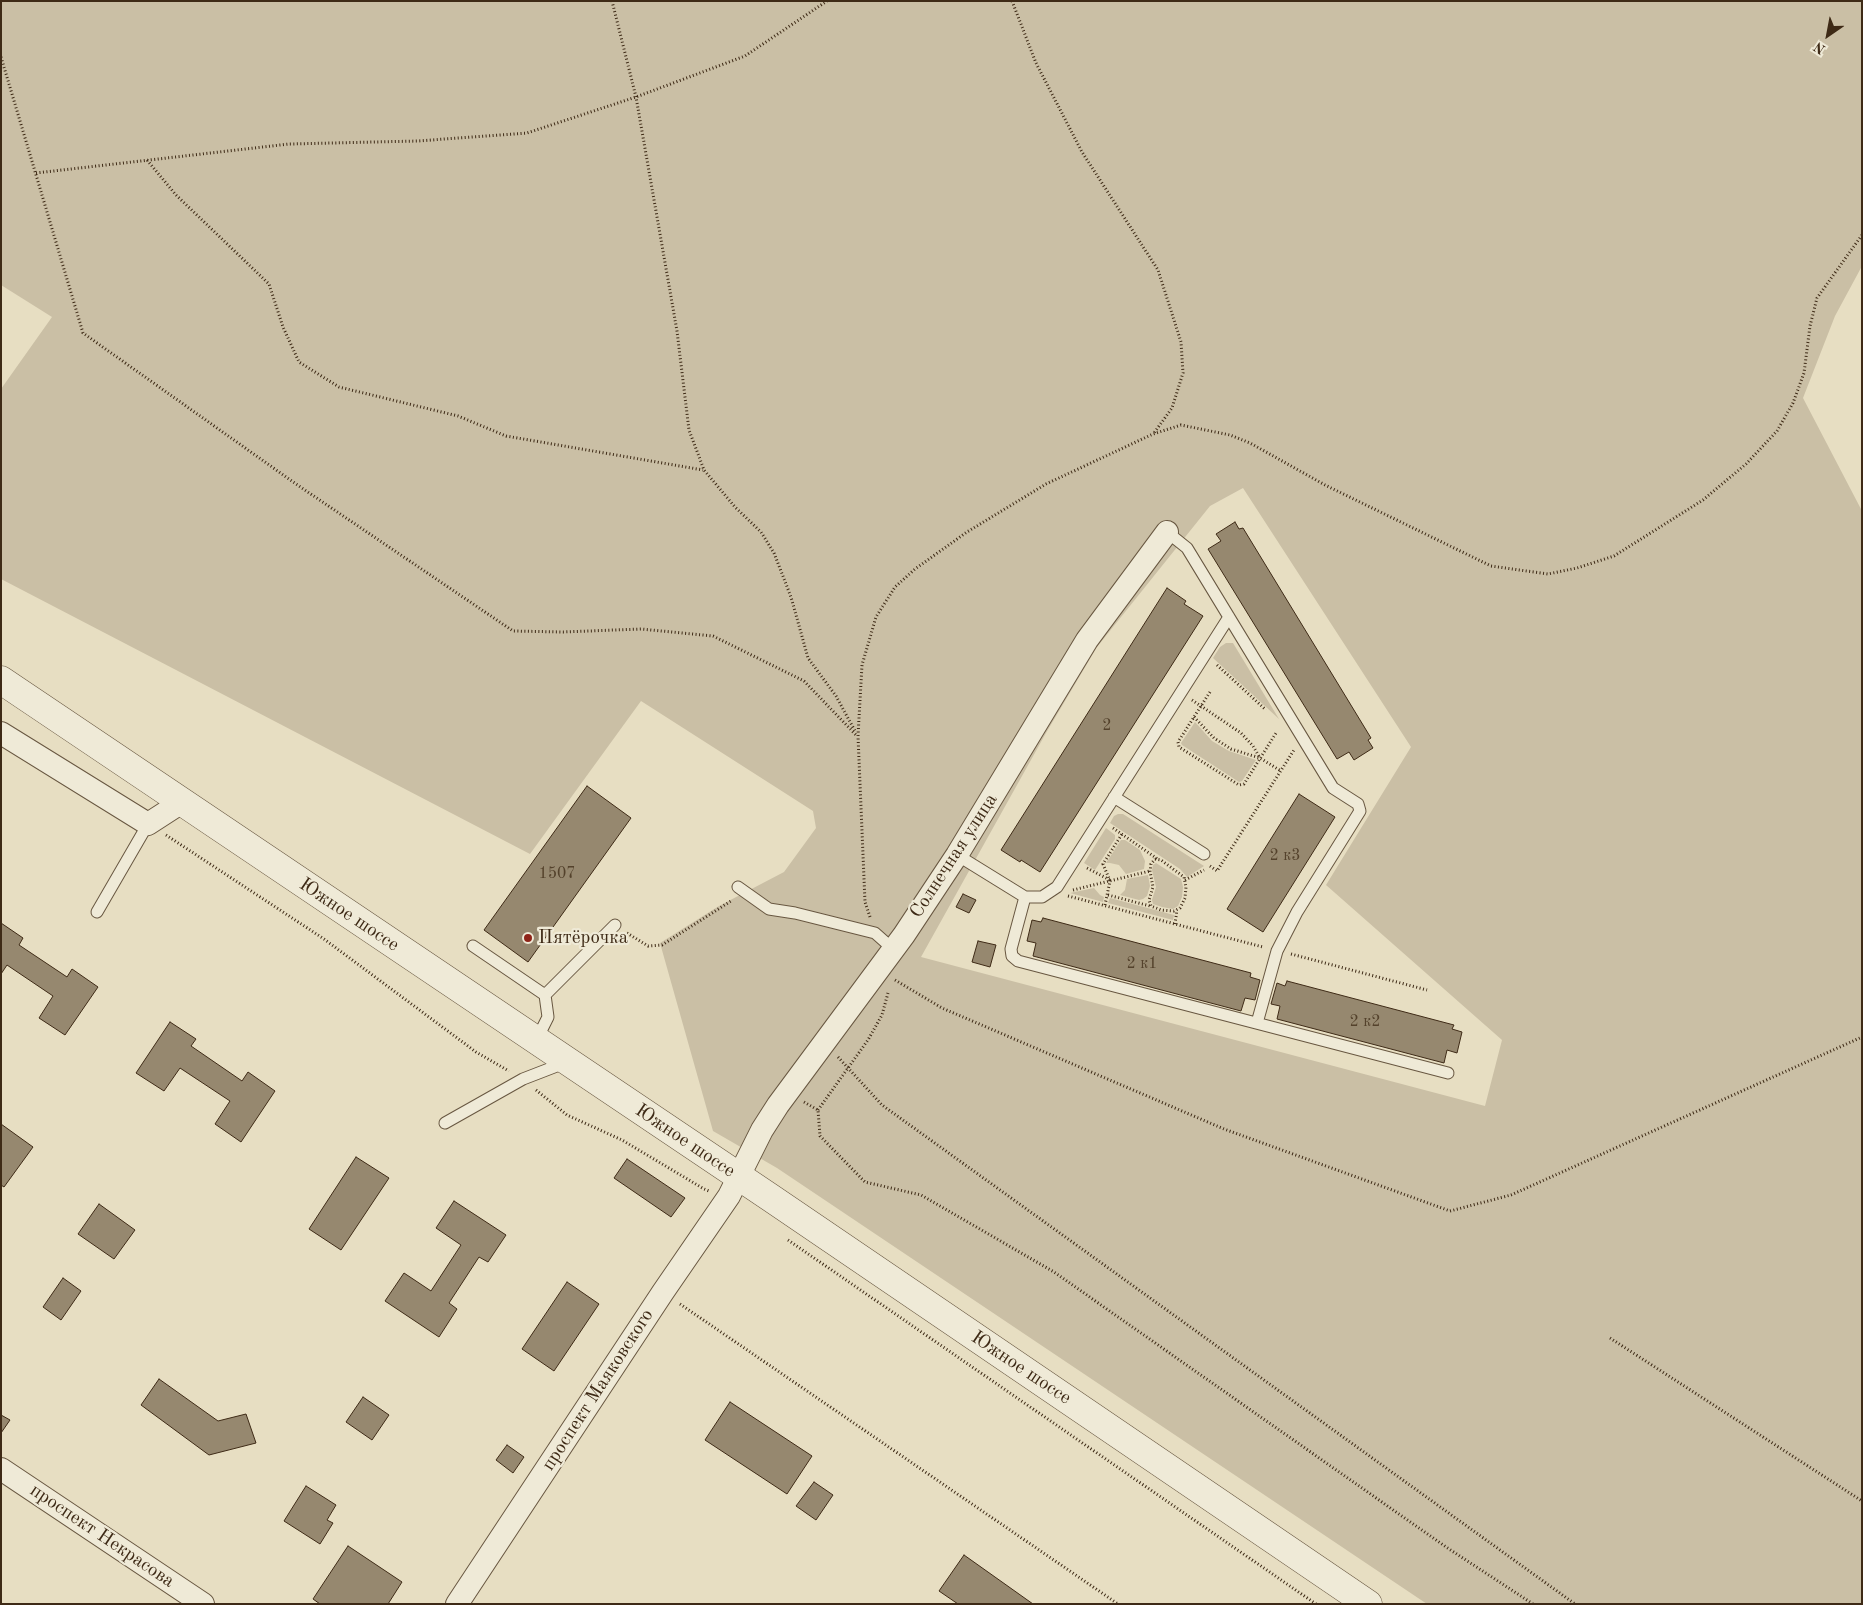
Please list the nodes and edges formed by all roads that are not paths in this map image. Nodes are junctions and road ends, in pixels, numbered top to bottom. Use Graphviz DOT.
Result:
graph roads {
  1 [pos="1167,532"];
  2 [pos="1229,617"];
  3 [pos="1,680"];
  4 [pos="1,733"];
  5 [pos="1114,797"];
  6 [pos="182,802"];
  7 [pos="148,824"];
  8 [pos="1204,854"];
  9 [pos="957,855"];
  10 [pos="738,887"];
  11 [pos="1025,897"];
  12 [pos="98,912"];
  13 [pos="615,925"];
  14 [pos="473,946"];
  15 [pos="894,948"];
  16 [pos="545,995"];
  17 [pos="1257,1023"];
  18 [pos="536,1041"];
  19 [pos="568,1062"];
  20 [pos="1448,1073"];
  21 [pos="445,1123"];
  22 [pos="734,1186"];
  23 [pos="1,1469"];
  24 [pos="203,1604"];
  25 [pos="457,1604"];
  26 [pos="1368,1604"];
  1 -- 2 [label="lane"];
  1 -- 9 [label="street, Солнечная улица"];
  2 -- 5 [label="lane"];
  2 -- 17 [label="lane"];
  3 -- 6 [label="street, Южное шоссе"];
  4 -- 7 [label="street"];
  5 -- 8 [label="lane"];
  5 -- 11 [label="lane"];
  6 -- 7 [label="street"];
  6 -- 18 [label="street, Южное шоссе"];
  7 -- 12 [label="lane"];
  9 -- 11 [label="lane"];
  9 -- 15 [label="street, Солнечная улица"];
  10 -- 15 [label="lane"];
  11 -- 17 [label="lane"];
  13 -- 16 [label="lane"];
  14 -- 16 [label="lane"];
  15 -- 22 [label="street, Солнечная улица"];
  16 -- 18 [label="lane"];
  17 -- 20 [label="lane"];
  18 -- 19 [label="street, Южное шоссе"];
  19 -- 21 [label="lane"];
  19 -- 22 [label="street, Южное шоссе"];
  22 -- 25 [label="street, проспект Маяковского"];
  22 -- 26 [label="street, Южное шоссе"];
  23 -- 24 [label="street, проспект Некрасова"];
}
